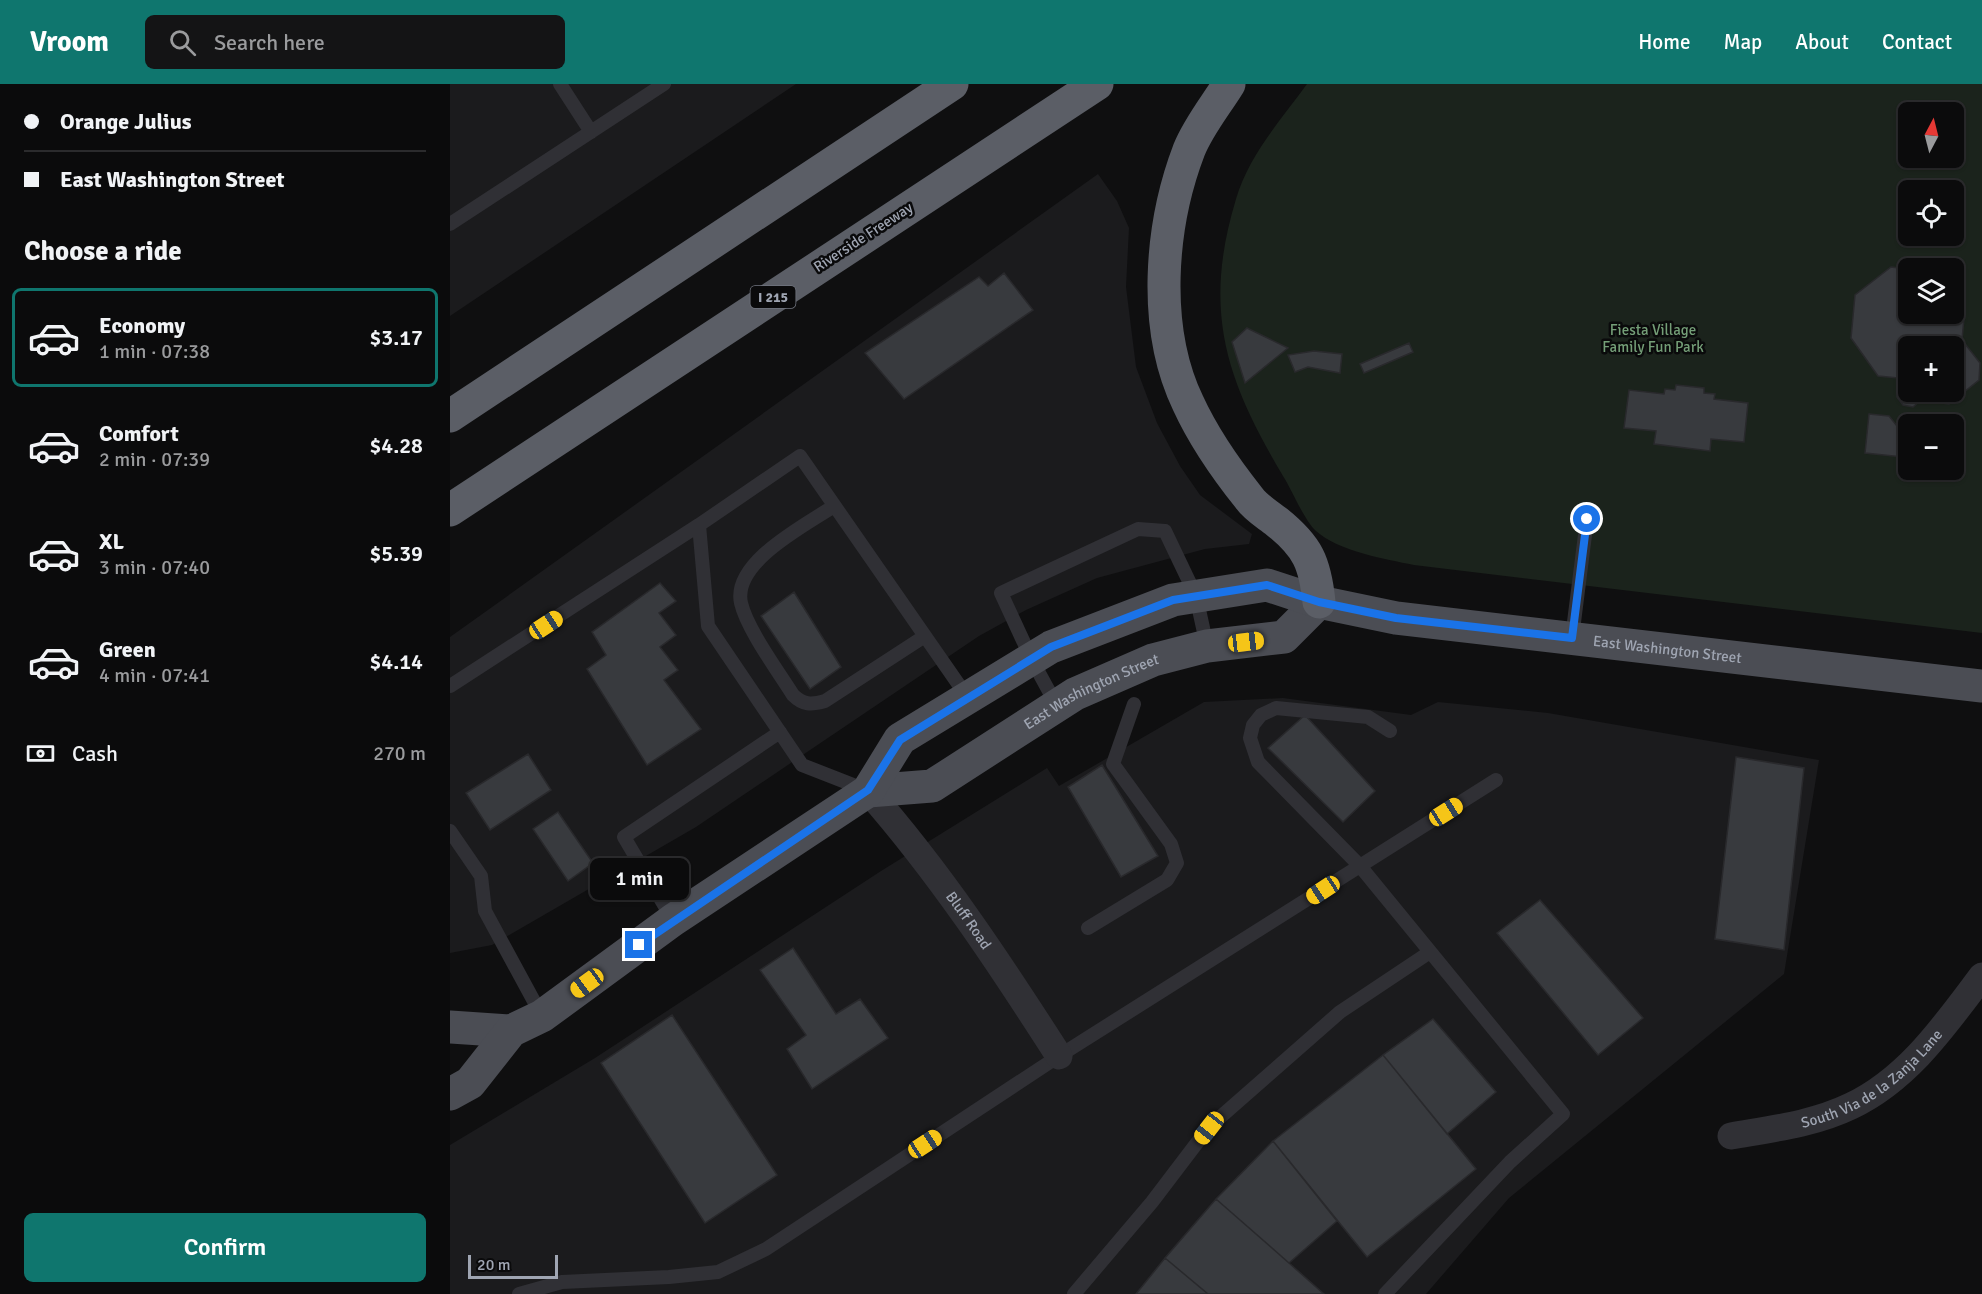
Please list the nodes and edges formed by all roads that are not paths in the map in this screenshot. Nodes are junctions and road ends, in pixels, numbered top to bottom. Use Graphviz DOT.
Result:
graph roads {
  1 [pos="560,84"];
  2 [pos="664,84"];
  3 [pos="952,84"];
  4 [pos="1097,84"];
  5 [pos="1229,84"];
  6 [pos="591,132"];
  7 [pos="450,224"];
  8 [pos="450,416"];
  9 [pos="834,506"];
  10 [pos="450,510"];
  11 [pos="1587,519"];
  12 [pos="699,525"];
  13 [pos="1196,596"];
  14 [pos="1319,602"];
  15 [pos="925,636"];
  16 [pos="1572,638"];
  17 [pos="1207,646"];
  18 [pos="1032,660"];
  19 [pos="450,686"];
  20 [pos="1982,686"];
  21 [pos="968,699"];
  22 [pos="1134,704"];
  23 [pos="1057,706"];
  24 [pos="1390,731"];
  25 [pos="780,732"];
  26 [pos="1496,780"];
  27 [pos="868,790"];
  28 [pos="450,831"];
  29 [pos="1360,866"];
  30 [pos="673,920"];
  31 [pos="1088,928"];
  32 [pos="1430,952"];
  33 [pos="1982,976"];
  34 [pos="542,1016"];
  35 [pos="450,1027"];
  36 [pos="511,1031"];
  37 [pos="1059,1056"];
  38 [pos="450,1094"];
  39 [pos="1731,1136"];
  40 [pos="519,1294"];
  41 [pos="1074,1294"];
  42 [pos="1385,1294"];
  1 -- 6 [label="lane"];
  2 -- 6 [label="lane"];
  3 -- 8 [label="highway"];
  4 -- 10 [label="highway, Riverside Freeway / I 215"];
  5 -- 14 [label="highway"];
  6 -- 7 [label="lane"];
  9 -- 12 [label="lane"];
  9 -- 15 [label="lane"];
  9 -- 15 [label="lane"];
  11 -- 16 [label="lane"];
  12 -- 19 [label="lane"];
  12 -- 25 [label="lane"];
  13 -- 14 [label="main road, East Washington Street"];
  13 -- 17 [label="lane"];
  13 -- 18 [label="main road, East Washington Street"];
  13 -- 18 [label="lane"];
  14 -- 16 [label="main road, East Washington Street"];
  14 -- 17 [label="main road, East Washington Street"];
  15 -- 21 [label="lane"];
  16 -- 20 [label="main road, East Washington Street"];
  17 -- 23 [label="main road, East Washington Street"];
  18 -- 21 [label="main road, East Washington Street"];
  18 -- 23 [label="lane"];
  21 -- 27 [label="main road, East Washington Street"];
  22 -- 31 [label="lane"];
  23 -- 27 [label="main road, East Washington Street"];
  24 -- 29 [label="lane"];
  25 -- 27 [label="lane"];
  25 -- 30 [label="lane"];
  26 -- 29 [label="lane"];
  27 -- 30 [label="main road, East Washington Street"];
  27 -- 37 [label="street, Bluff Road"];
  28 -- 34 [label="lane"];
  29 -- 32 [label="lane"];
  29 -- 37 [label="lane"];
  30 -- 34 [label="main road, East Washington Street"];
  32 -- 41 [label="lane"];
  32 -- 42 [label="lane"];
  33 -- 39 [label="street, South Via de la Zanja Lane"];
  34 -- 36 [label="main road, East Washington Street"];
  35 -- 36 [label="main road, East Washington Street"];
  36 -- 38 [label="main road, East Washington Street"];
  37 -- 40 [label="lane"];
}
